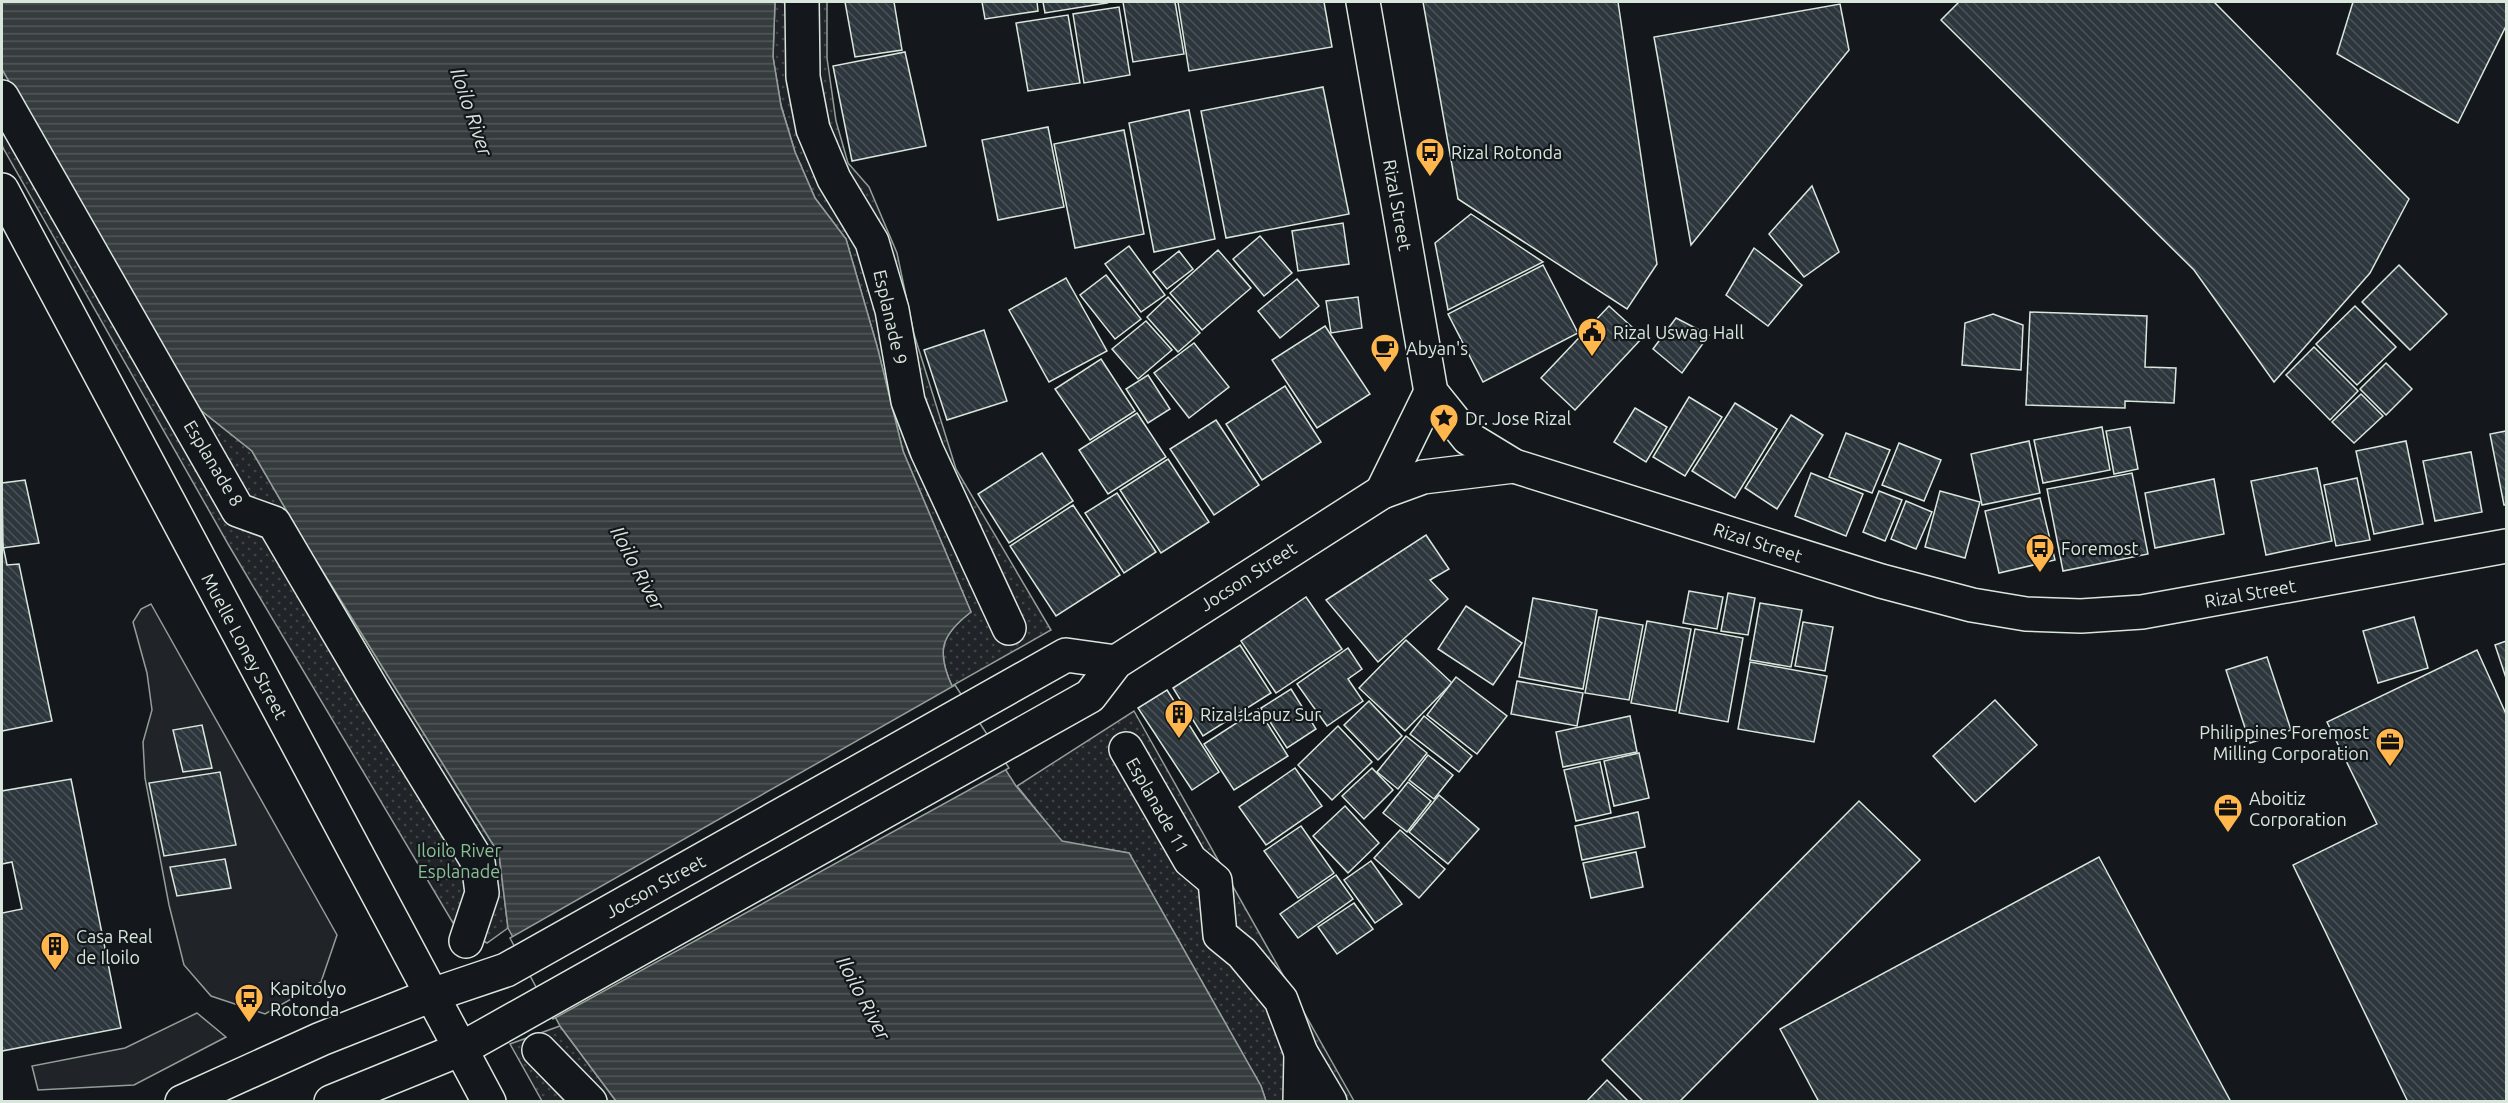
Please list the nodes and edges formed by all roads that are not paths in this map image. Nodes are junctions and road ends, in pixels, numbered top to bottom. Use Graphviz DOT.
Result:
graph roads {
  1 [pos="802,2"];
  2 [pos="1363,2"];
  3 [pos="2,97"];
  4 [pos="2,190"];
  5 [pos="1431,392"];
  6 [pos="1514,466"];
  7 [pos="1382,492"];
  8 [pos="2506,547"];
  9 [pos="1009,628"];
  10 [pos="1116,662"];
  11 [pos="1126,749"];
  12 [pos="466,941"];
  13 [pos="432,994"];
  14 [pos="461,1049"];
  15 [pos="540,1050"];
  16 [pos="1301,1053"];
  17 [pos="182,1101"];
  18 [pos="331,1101"];
  19 [pos="489,1101"];
  20 [pos="590,1101"];
  21 [pos="1300,1101"];
  22 [pos="1330,1101"];
  1 -- 9 [label="main road, Esplanade 9"];
  2 -- 5 [label="main road, Rizal Street"];
  3 -- 12 [label="main road, Esplanade 8"];
  4 -- 13 [label="main road, Muelle Loney Street"];
  5 -- 6 [label="main road, Rizal Street"];
  5 -- 7 [label="main road"];
  6 -- 7 [label="main road, Jocson Street"];
  6 -- 8 [label="main road, Rizal Street"];
  7 -- 10 [label="main road, Jocson Street"];
  10 -- 13 [label="main road, Jocson Street"];
  10 -- 14 [label="main road, Jocson Street"];
  11 -- 16 [label="main road, Esplanade 11"];
  13 -- 14 [label="main road, Muelle Loney Street"];
  13 -- 17 [label="main road, Jocson Street"];
  14 -- 18 [label="main road, Jocson Street"];
  14 -- 19 [label="main road, Muelle Loney Street"];
  15 -- 20 [label="main road"];
  16 -- 21 [label="main road"];
  16 -- 22 [label="main road, Esplanade 11"];
}
